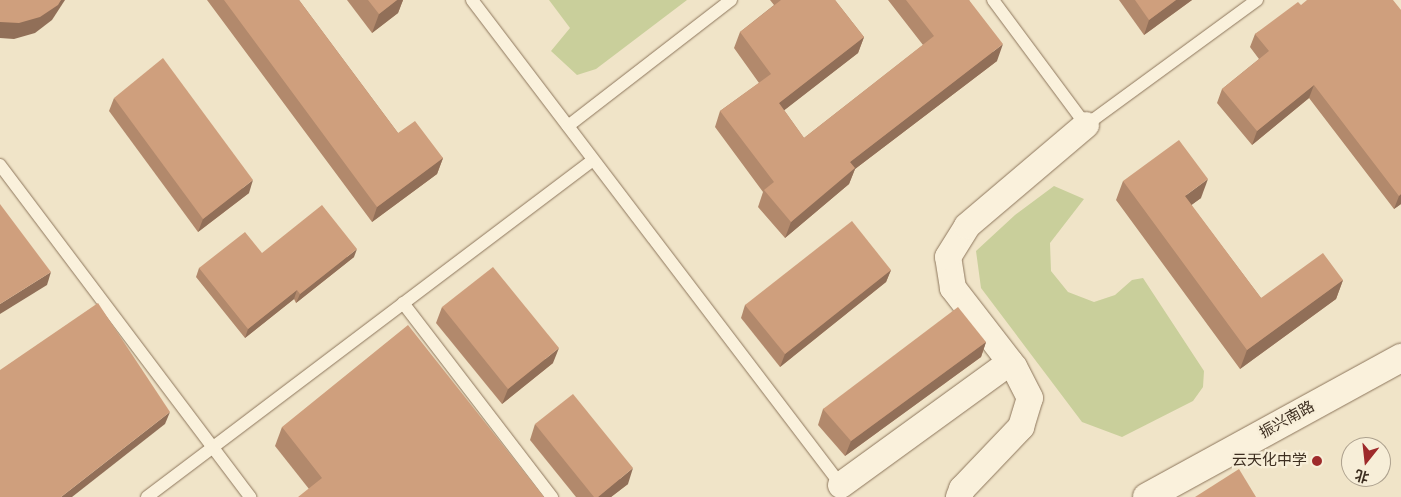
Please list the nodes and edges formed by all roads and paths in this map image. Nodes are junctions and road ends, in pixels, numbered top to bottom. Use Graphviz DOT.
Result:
graph roads {
  1 [pos="472,0"];
  2 [pos="731,0"];
  3 [pos="993,0"];
  4 [pos="1257,0"];
  5 [pos="1086,125"];
  6 [pos="568,126"];
  7 [pos="593,160"];
  8 [pos="0,165"];
  9 [pos="403,303"];
  10 [pos="1401,358"];
  11 [pos="1010,362"];
  12 [pos="211,449"];
  13 [pos="841,485"];
  14 [pos="147,497"];
  15 [pos="250,497"];
  16 [pos="552,497"];
  17 [pos="959,497"];
  18 [pos="1147,497"];
  1 -- 6 [label="lane"];
  2 -- 6 [label="lane"];
  3 -- 5 [label="lane"];
  4 -- 5 [label="lane"];
  5 -- 11 [label="street"];
  6 -- 7 [label="lane"];
  7 -- 9 [label="lane"];
  7 -- 13 [label="lane"];
  8 -- 12 [label="lane"];
  9 -- 12 [label="lane"];
  9 -- 16 [label="lane"];
  10 -- 18 [label="main road, 振兴南路"];
  11 -- 13 [label="street"];
  11 -- 17 [label="street"];
  12 -- 14 [label="lane"];
  12 -- 15 [label="lane"];
}
